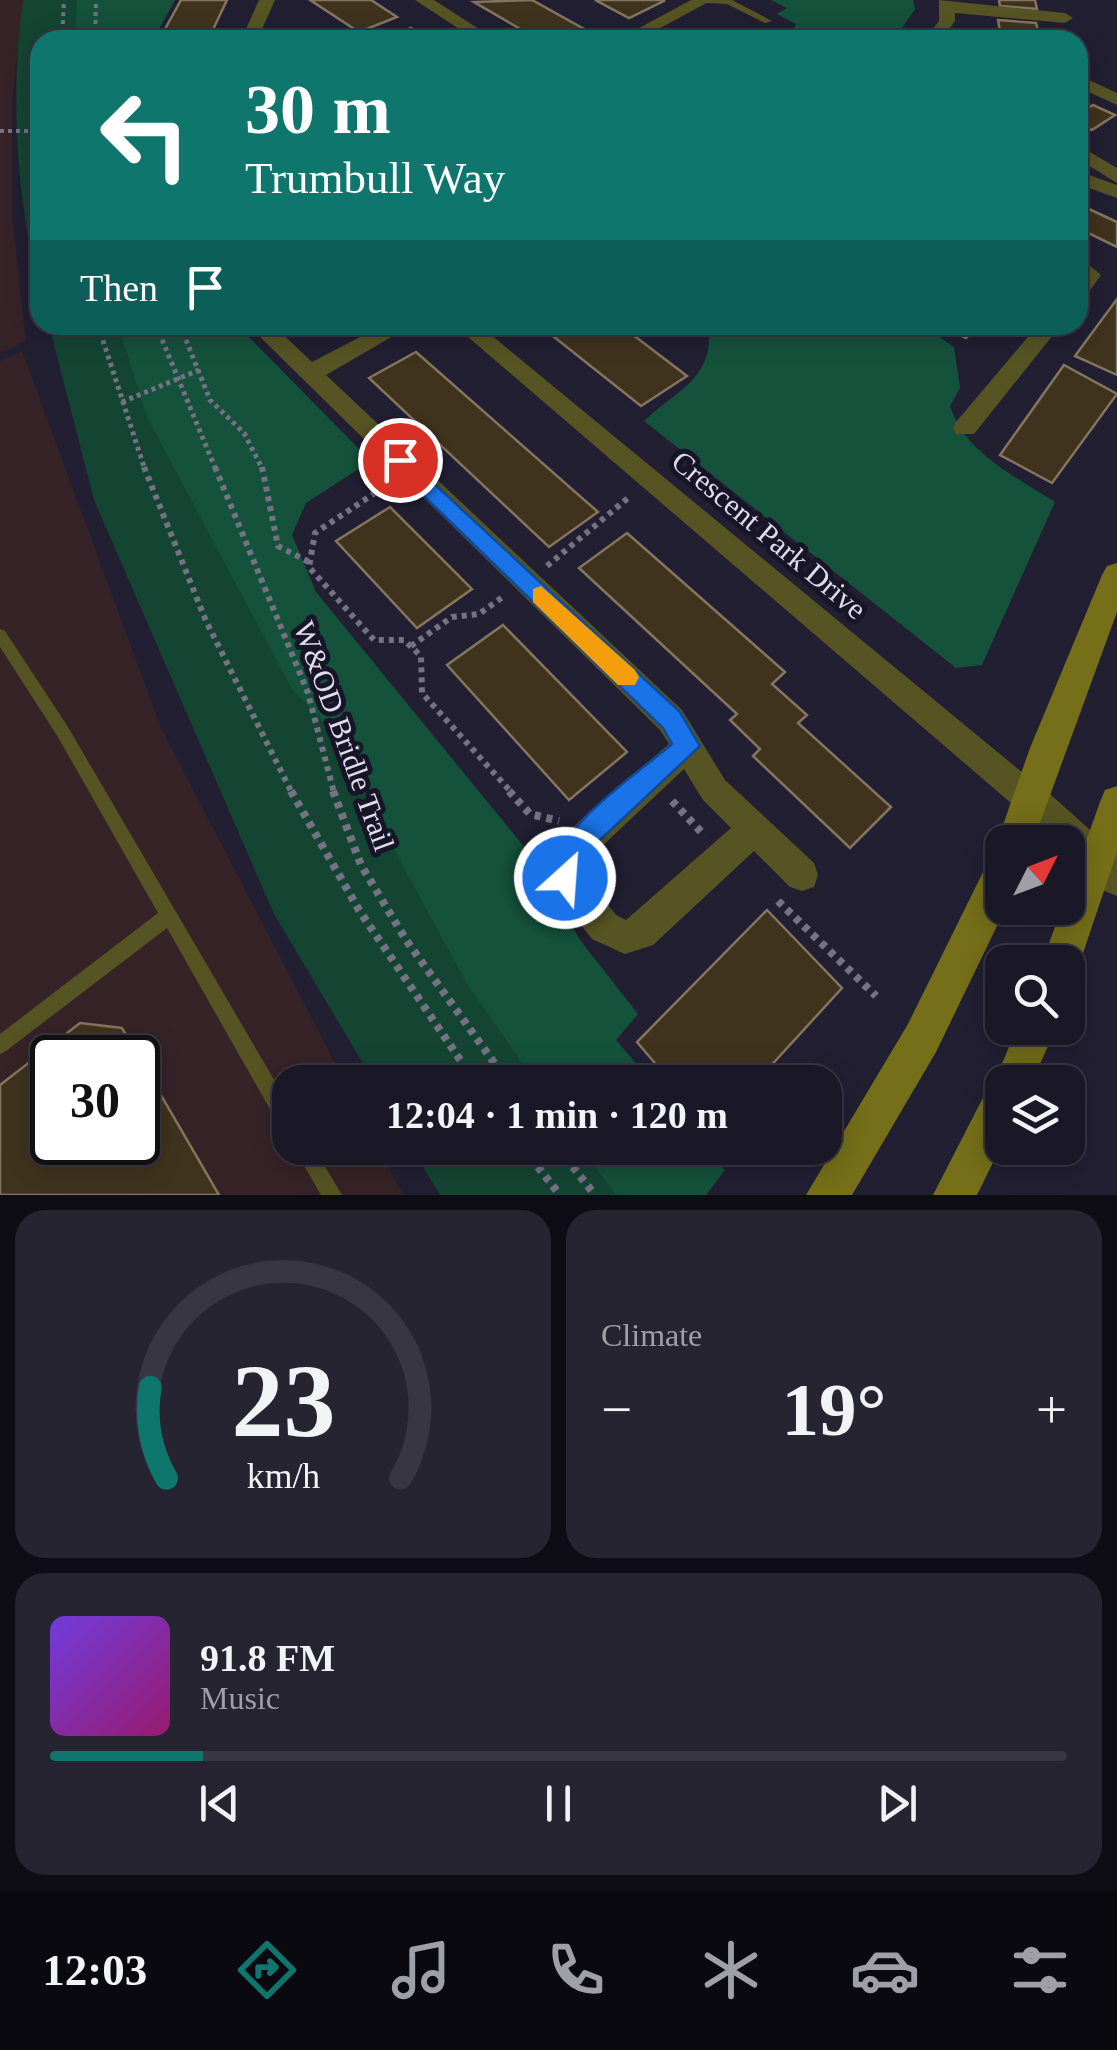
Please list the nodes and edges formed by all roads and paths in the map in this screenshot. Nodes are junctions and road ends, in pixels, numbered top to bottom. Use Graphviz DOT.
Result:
graph roads {
  1 [pos="64,0"];
  2 [pos="96,0"];
  3 [pos="268,0"];
  4 [pos="423,0"];
  5 [pos="1060,0"];
  6 [pos="705,1"];
  7 [pos="949,4"];
  8 [pos="1065,18"];
  9 [pos="768,21"];
  10 [pos="62,30"];
  11 [pos="95,30"];
  12 [pos="253,30"];
  13 [pos="472,30"];
  14 [pos="646,30"];
  15 [pos="940,30"];
  16 [pos="1068,30"];
  17 [pos="1088,85"];
  18 [pos="1117,100"];
  19 [pos="0,131"];
  20 [pos="30,131"];
  21 [pos="1088,158"];
  22 [pos="1117,177"];
  23 [pos="1088,181"];
  24 [pos="1117,192"];
  25 [pos="101,335"];
  26 [pos="160,335"];
  27 [pos="184,335"];
  28 [pos="270,335"];
  29 [pos="381,335"];
  30 [pos="476,335"];
  31 [pos="1042,335"];
  32 [pos="200,370"];
  33 [pos="310,373"];
  34 [pos="178,378"];
  35 [pos="122,402"];
  36 [pos="965,428"];
  37 [pos="384,486"];
  38 [pos="628,498"];
  39 [pos="310,562"];
  40 [pos="542,570"];
  41 [pos="1117,576"];
  42 [pos="511,592"];
  43 [pos="0,635"];
  44 [pos="411,646"];
  45 [pos="687,746"];
  46 [pos="664,793"];
  47 [pos="1030,798"];
  48 [pos="1117,802"];
  49 [pos="562,822"];
  50 [pos="1021,825"];
  51 [pos="754,829"];
  52 [pos="713,844"];
  53 [pos="1107,869"];
  54 [pos="802,875"];
  55 [pos="763,886"];
  56 [pos="985,909"];
  57 [pos="167,918"];
  58 [pos="1069,945"];
  59 [pos="876,996"];
  60 [pos="0,1045"];
  61 [pos="462,1065"];
  62 [pos="496,1065"];
  63 [pos="272,1095"];
  64 [pos="985,1135"];
  65 [pos="313,1165"];
  66 [pos="537,1165"];
  67 [pos="571,1165"];
  68 [pos="332,1195"];
  69 [pos="560,1195"];
  70 [pos="594,1195"];
  71 [pos="827,1195"];
  72 [pos="954,1195"];
  1 -- 10 [label="path"];
  2 -- 11 [label="path"];
  3 -- 12 [label="street"];
  4 -- 13 [label="street"];
  5 -- 8 [label="street"];
  6 -- 9 [label="lane"];
  6 -- 14 [label="street"];
  7 -- 8 [label="street"];
  7 -- 15 [label="street"];
  8 -- 16 [label="street"];
  17 -- 18 [label="street"];
  19 -- 20 [label="path"];
  21 -- 22 [label="street"];
  23 -- 24 [label="street"];
  25 -- 35 [label="path"];
  26 -- 34 [label="path, W&OD Bridle Trail"];
  27 -- 32 [label="path"];
  28 -- 33 [label="street"];
  29 -- 33 [label="street"];
  30 -- 47 [label="street, Crescent Park Drive"];
  31 -- 36 [label="street"];
  32 -- 34 [label="path"];
  32 -- 39 [label="path"];
  33 -- 45 [label="street"];
  34 -- 35 [label="path"];
  34 -- 62 [label="path, W&OD Bridle Trail"];
  35 -- 61 [label="path"];
  37 -- 39 [label="path"];
  38 -- 40 [label="path"];
  39 -- 44 [label="path"];
  41 -- 47 [label="main road"];
  42 -- 44 [label="path"];
  43 -- 57 [label="lane"];
  44 -- 49 [label="path"];
  45 -- 51 [label="street"];
  45 -- 51 [label="street"];
  46 -- 52 [label="path"];
  47 -- 50 [label="main road"];
  47 -- 53 [label="street"];
  48 -- 53 [label="main road"];
  51 -- 54 [label="street"];
  53 -- 58 [label="main road"];
  55 -- 59 [label="path"];
  56 -- 71 [label="main road"];
  57 -- 60 [label="lane"];
  57 -- 63 [label="lane"];
  64 -- 72 [label="main road"];
  65 -- 68 [label="lane"];
  66 -- 69 [label="path"];
  67 -- 70 [label="path"];
}
